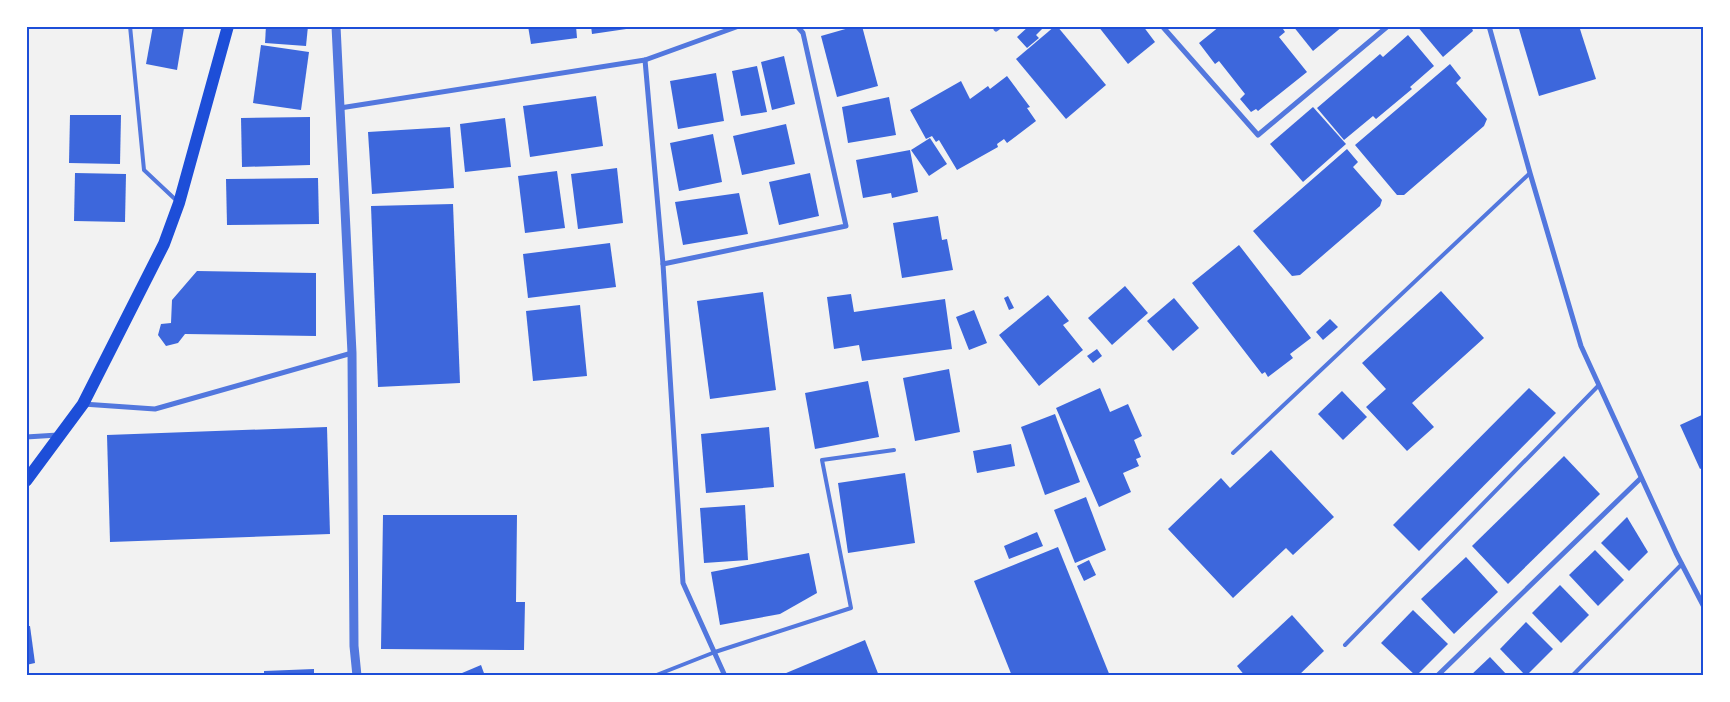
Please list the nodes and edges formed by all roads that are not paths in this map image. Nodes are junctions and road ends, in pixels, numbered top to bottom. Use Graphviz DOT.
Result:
graph roads {
  1 [pos="130,26"];
  2 [pos="228,26"];
  3 [pos="336,26"];
  4 [pos="739,26"];
  5 [pos="797,26"];
  6 [pos="1162,26"];
  7 [pos="1388,26"];
  8 [pos="1489,26"];
  9 [pos="645,60"];
  10 [pos="340,108"];
  11 [pos="1530,173"];
  12 [pos="179,203"];
  13 [pos="663,264"];
  14 [pos="352,353"];
  15 [pos="1599,385"];
  16 [pos="83,404"];
  17 [pos="61,435"];
  18 [pos="26,437"];
  19 [pos="894,450"];
  20 [pos="1232,453"];
  21 [pos="1642,478"];
  22 [pos="26,481"];
  23 [pos="1682,564"];
  24 [pos="1704,607"];
  25 [pos="1345,645"];
  26 [pos="715,652"];
  27 [pos="357,676"];
  28 [pos="654,676"];
  29 [pos="725,676"];
  30 [pos="1437,676"];
  31 [pos="1572,676"];
  1 -- 12 [label="lane"];
  2 -- 12 [label="main road"];
  3 -- 10 [label="street"];
  4 -- 9 [label="street"];
  5 -- 13 [label="street"];
  6 -- 7 [label="street"];
  8 -- 11 [label="street"];
  9 -- 10 [label="street"];
  9 -- 13 [label="street"];
  10 -- 14 [label="street"];
  11 -- 15 [label="street"];
  11 -- 20 [label="lane"];
  12 -- 16 [label="main road"];
  13 -- 26 [label="street"];
  14 -- 16 [label="street"];
  14 -- 27 [label="street"];
  15 -- 21 [label="street"];
  15 -- 25 [label="lane"];
  16 -- 17 [label="main road"];
  17 -- 18 [label="street"];
  17 -- 22 [label="main road"];
  19 -- 26 [label="lane"];
  21 -- 23 [label="street"];
  21 -- 30 [label="street"];
  23 -- 24 [label="street"];
  23 -- 31 [label="lane"];
  26 -- 28 [label="lane"];
  26 -- 29 [label="street"];
}
